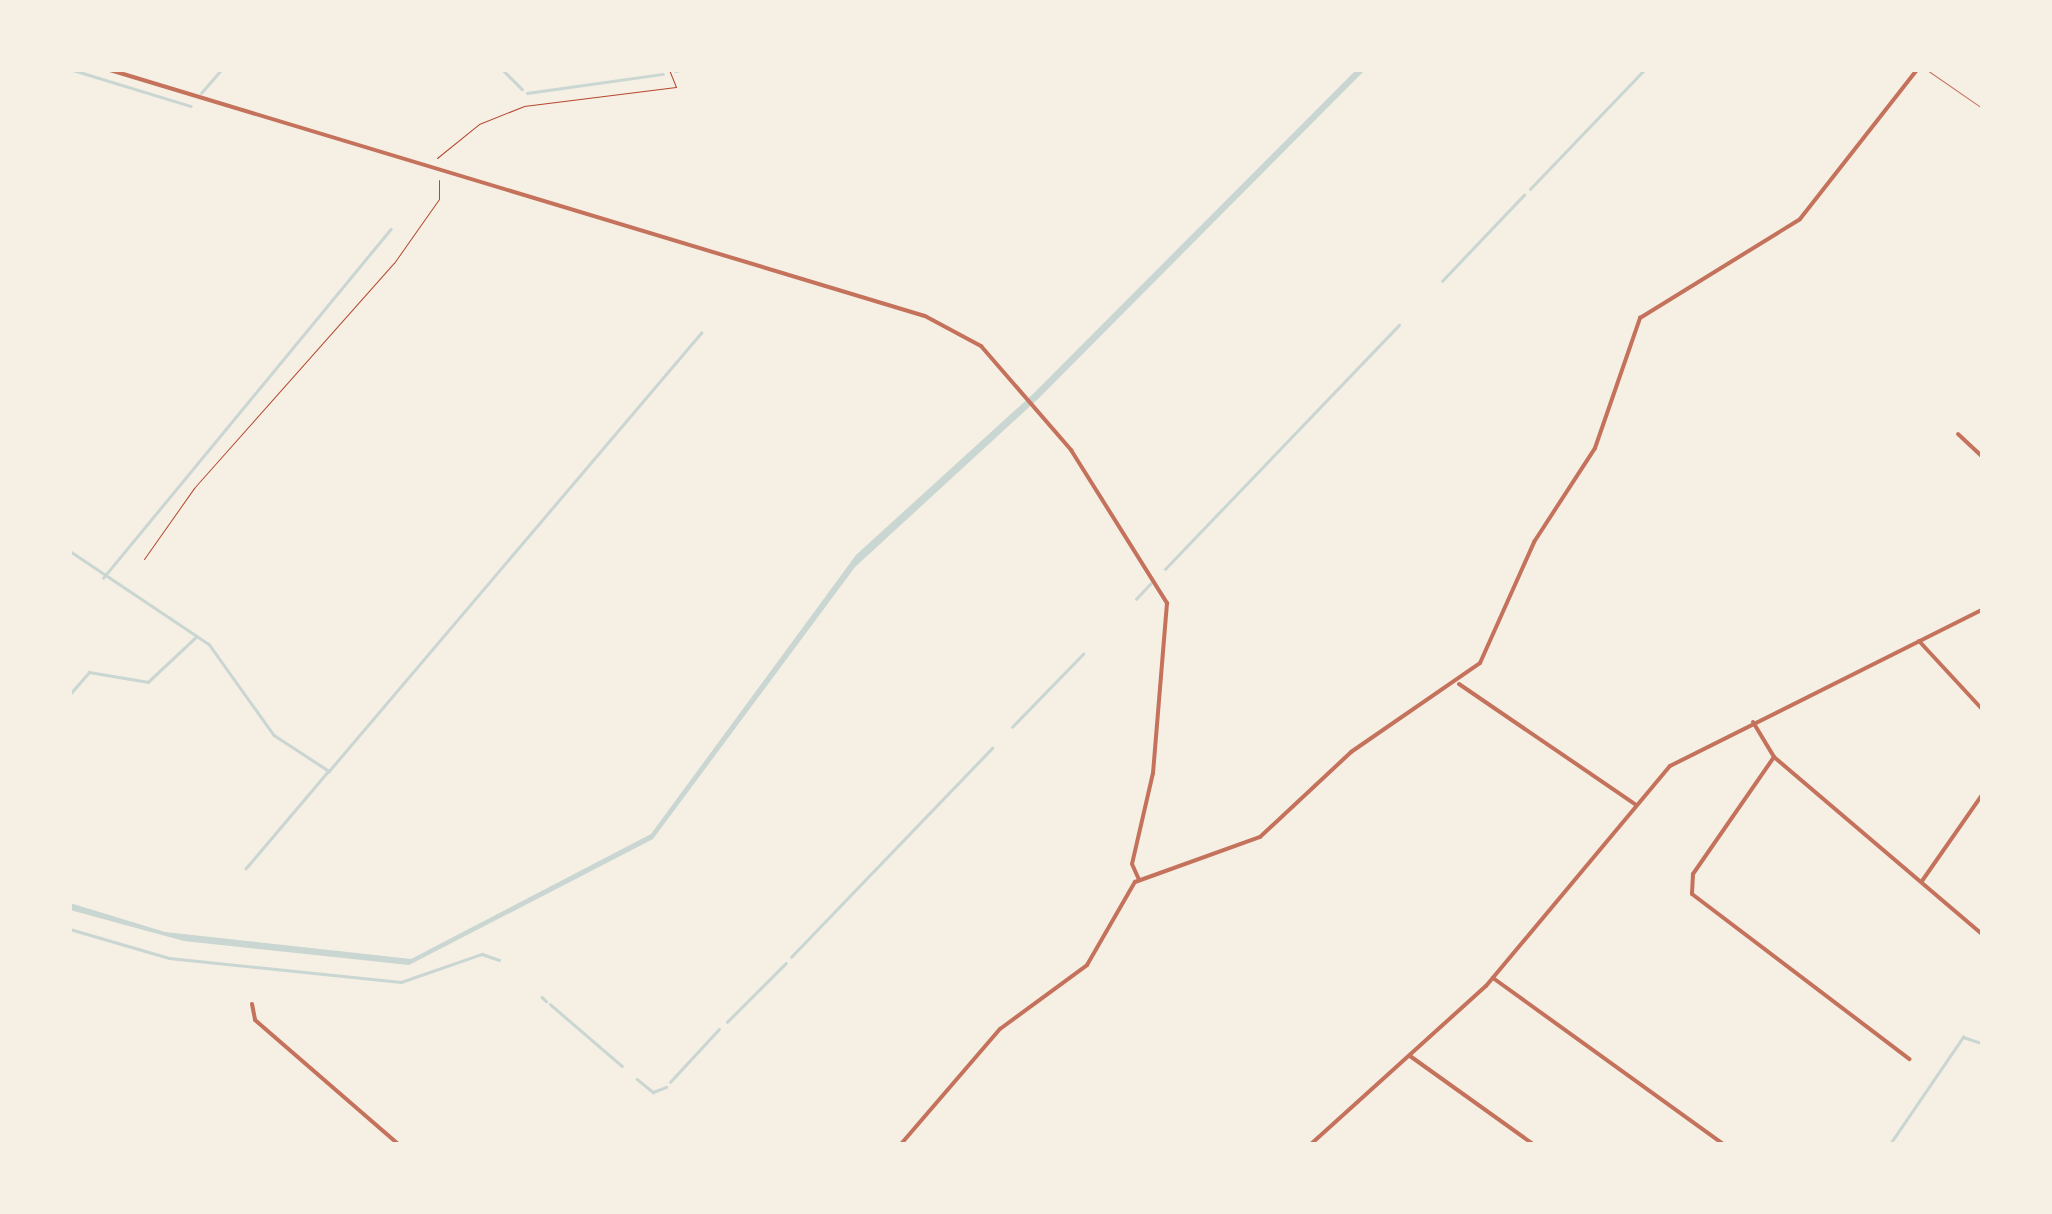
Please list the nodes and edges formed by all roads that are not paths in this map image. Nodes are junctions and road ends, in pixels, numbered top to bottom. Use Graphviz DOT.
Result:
graph roads {
  1 [pos="110,70"];
  2 [pos="1917,70"];
  3 [pos="1926,70"];
  4 [pos="1982,108"];
  5 [pos="1958,434"];
  6 [pos="1982,456"];
  7 [pos="1982,610"];
  8 [pos="1919,641"];
  9 [pos="1459,684"];
  10 [pos="1982,708"];
  11 [pos="1752,722"];
  12 [pos="1774,757"];
  13 [pos="1982,794"];
  14 [pos="1634,804"];
  15 [pos="1138,880"];
  16 [pos="1920,882"];
  17 [pos="1982,934"];
  18 [pos="1492,978"];
  19 [pos="252,1004"];
  20 [pos="1410,1056"];
  21 [pos="1908,1059"];
  22 [pos="398,1144"];
  23 [pos="901,1144"];
  24 [pos="1311,1144"];
  25 [pos="1533,1144"];
  26 [pos="1723,1144"];
  1 -- 15 [label="street"];
  2 -- 9 [label="street"];
  3 -- 4 [label="lane"];
  5 -- 6 [label="street"];
  7 -- 8 [label="street"];
  8 -- 10 [label="street"];
  8 -- 11 [label="street"];
  9 -- 14 [label="street"];
  9 -- 15 [label="street"];
  11 -- 12 [label="street"];
  11 -- 14 [label="street"];
  12 -- 16 [label="street"];
  12 -- 21 [label="street"];
  13 -- 16 [label="street"];
  14 -- 18 [label="street"];
  15 -- 23 [label="street"];
  16 -- 17 [label="street"];
  18 -- 20 [label="street"];
  18 -- 26 [label="street"];
  19 -- 22 [label="street"];
  20 -- 24 [label="street"];
  20 -- 25 [label="street"];
}
